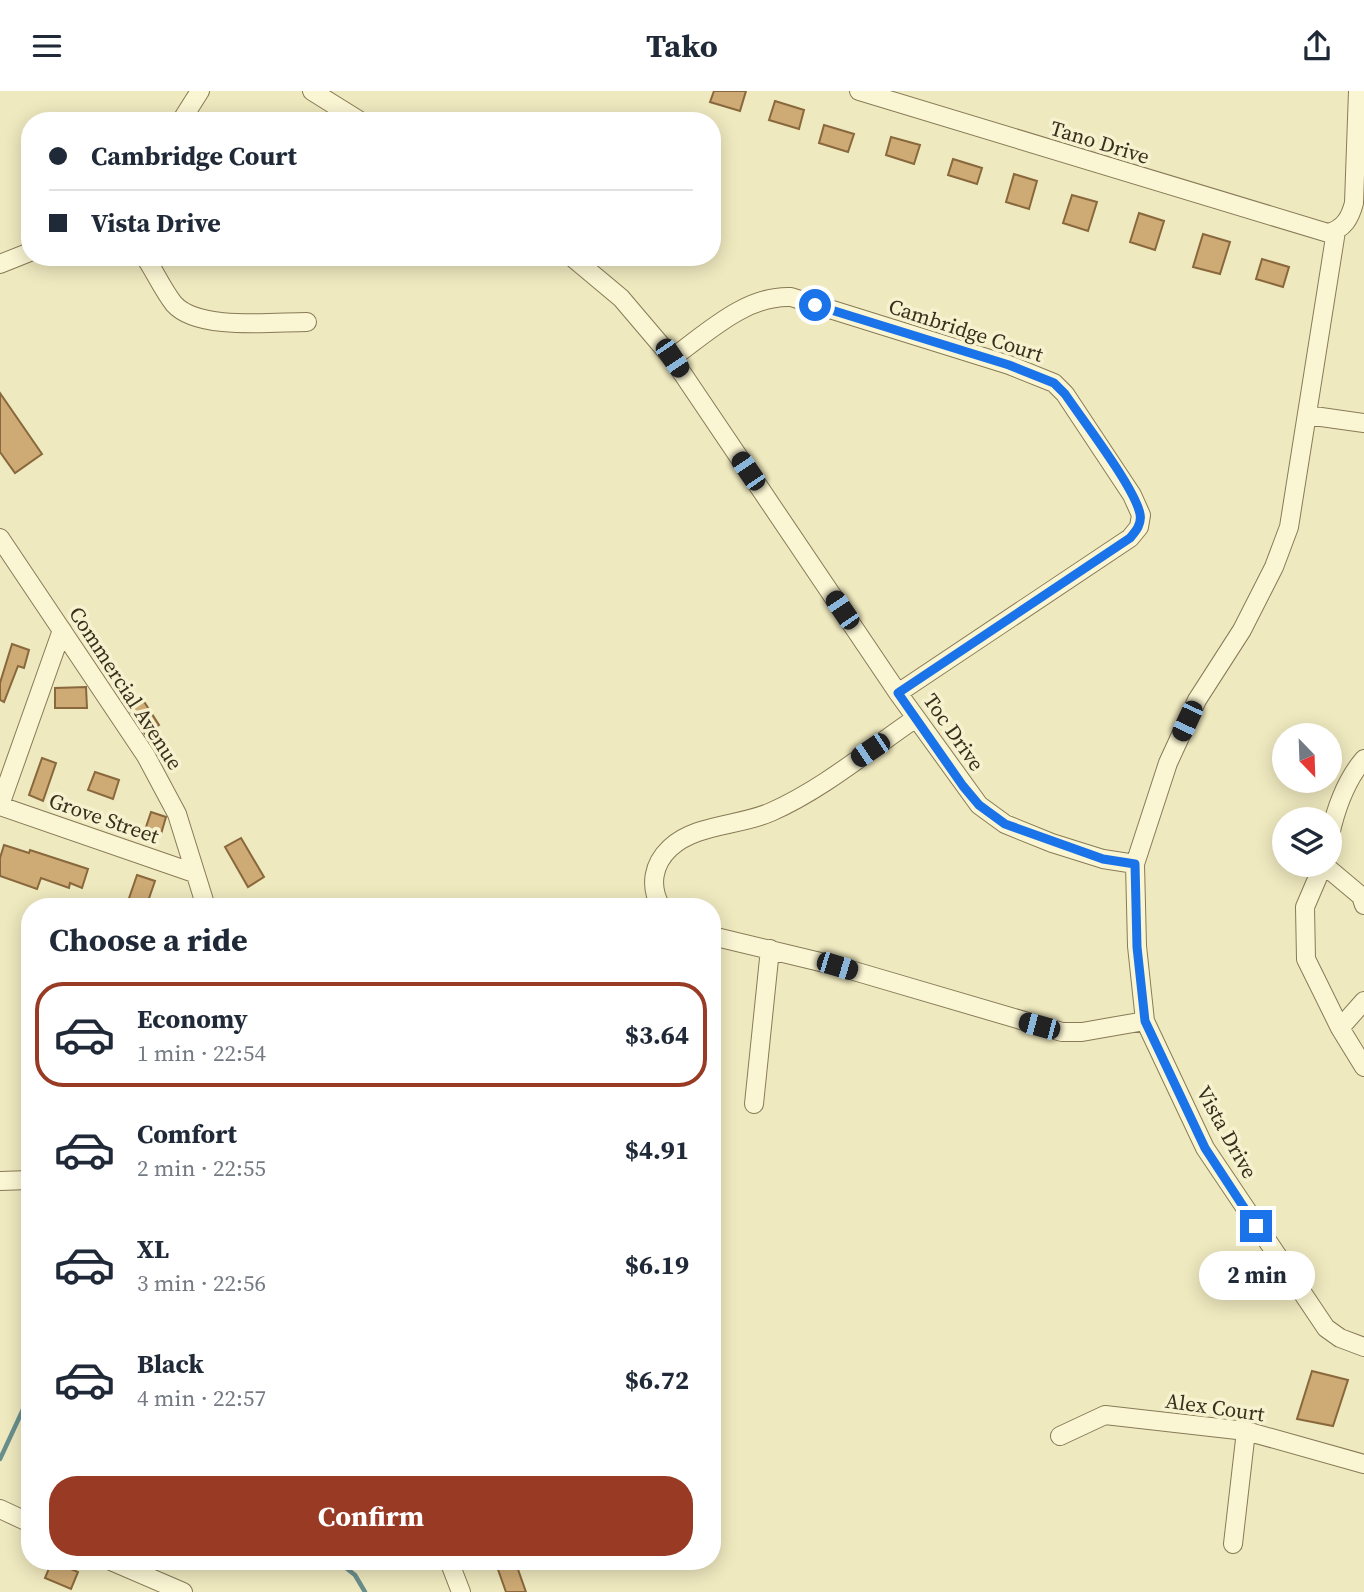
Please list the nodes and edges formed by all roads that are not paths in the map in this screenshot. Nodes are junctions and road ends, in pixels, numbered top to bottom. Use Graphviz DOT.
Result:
graph roads {
  1 [pos="200,91"];
  2 [pos="312,91"];
  3 [pos="859,91"];
  4 [pos="1358,91"];
  5 [pos="187,112"];
  6 [pos="346,112"];
  7 [pos="1332,232"];
  8 [pos="21,256"];
  9 [pos="0,264"];
  10 [pos="151,266"];
  11 [pos="583,266"];
  12 [pos="307,322"];
  13 [pos="672,358"];
  14 [pos="1307,415"];
  15 [pos="1364,423"];
  16 [pos="0,538"];
  17 [pos="62,630"];
  18 [pos="898,693"];
  19 [pos="916,718"];
  20 [pos="1364,759"];
  21 [pos="0,805"];
  22 [pos="1338,807"];
  23 [pos="1135,864"];
  24 [pos="194,873"];
  25 [pos="1319,877"];
  26 [pos="1338,877"];
  27 [pos="203,898"];
  28 [pos="658,898"];
  29 [pos="1364,905"];
  30 [pos="721,938"];
  31 [pos="770,949"];
  32 [pos="1364,1001"];
  33 [pos="1145,1021"];
  34 [pos="1340,1028"];
  35 [pos="1364,1067"];
  36 [pos="754,1104"];
  37 [pos="21,1180"];
  38 [pos="0,1181"];
  39 [pos="1364,1347"];
  40 [pos="1246,1431"];
  41 [pos="1060,1436"];
  42 [pos="1364,1464"];
  43 [pos="0,1509"];
  44 [pos="21,1519"];
  45 [pos="1233,1544"];
  46 [pos="132,1570"];
  47 [pos="452,1570"];
  48 [pos="183,1592"];
  49 [pos="461,1592"];
  1 -- 5 [label="street"];
  2 -- 6 [label="street"];
  3 -- 7 [label="street, Tano Drive"];
  4 -- 7 [label="street"];
  7 -- 14 [label="street"];
  8 -- 9 [label="street"];
  10 -- 12 [label="street"];
  11 -- 13 [label="street, Toc Drive"];
  13 -- 18 [label="street, Toc Drive"];
  13 -- 18 [label="street, Cambridge Court"];
  14 -- 15 [label="street"];
  14 -- 23 [label="street"];
  16 -- 17 [label="street, Commercial Avenue"];
  17 -- 21 [label="street"];
  17 -- 24 [label="street, Commercial Avenue"];
  18 -- 19 [label="street, Toc Drive"];
  19 -- 23 [label="street, Toc Drive"];
  19 -- 28 [label="street"];
  20 -- 22 [label="street"];
  21 -- 24 [label="street, Grove Street"];
  23 -- 33 [label="street"];
  24 -- 27 [label="street, Commercial Avenue"];
  25 -- 34 [label="street"];
  26 -- 29 [label="street"];
  30 -- 31 [label="street"];
  31 -- 33 [label="street"];
  31 -- 36 [label="street"];
  32 -- 34 [label="street"];
  33 -- 39 [label="street, Vista Drive"];
  34 -- 35 [label="street"];
  37 -- 38 [label="street"];
  40 -- 41 [label="street, Alex Court"];
  40 -- 42 [label="street, Alex Court"];
  40 -- 45 [label="street"];
  43 -- 44 [label="street"];
  46 -- 48 [label="street"];
  47 -- 49 [label="street"];
}
